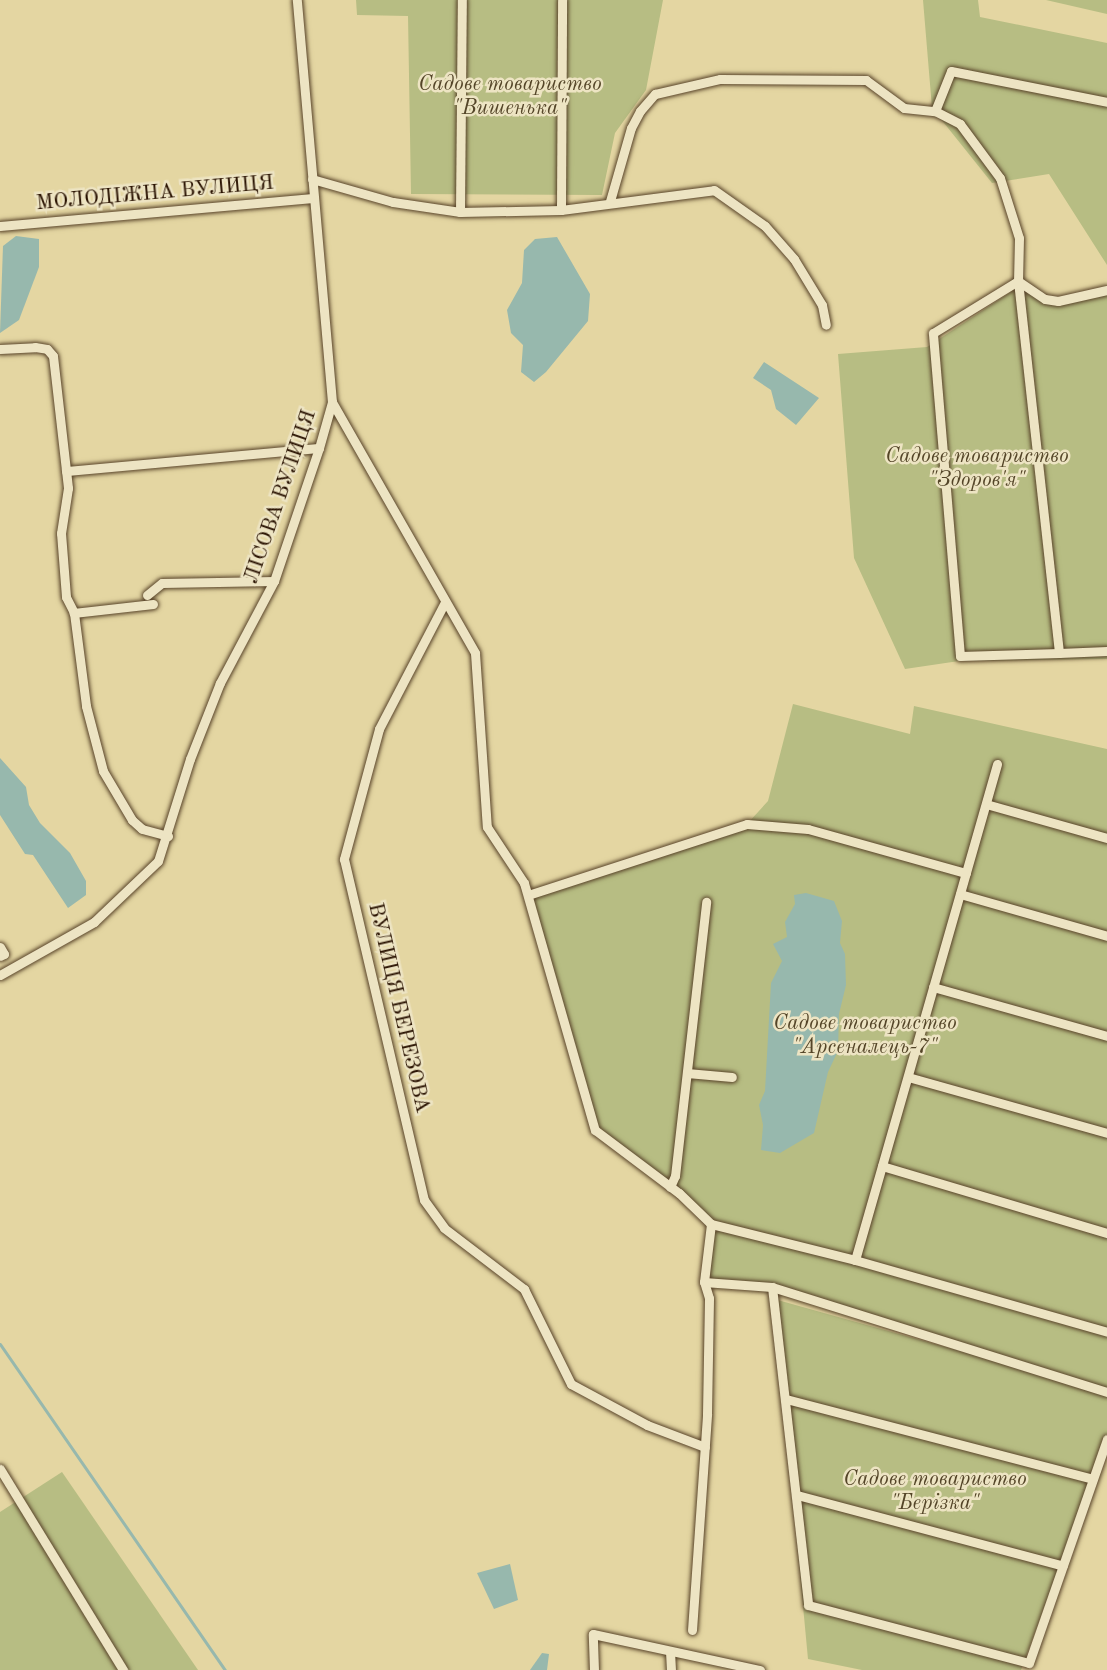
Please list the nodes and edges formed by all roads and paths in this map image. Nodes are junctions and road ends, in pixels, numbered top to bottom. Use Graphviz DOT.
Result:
graph roads {
  1 [pos="297,0"];
  2 [pos="462,0"];
  3 [pos="562,0"];
  4 [pos="1107,102"];
  5 [pos="935,111"];
  6 [pos="312,179"];
  7 [pos="313,198"];
  8 [pos="610,201"];
  9 [pos="561,210"];
  10 [pos="460,212"];
  11 [pos="0,226"];
  12 [pos="1018,281"];
  13 [pos="1107,290"];
  14 [pos="826,325"];
  15 [pos="0,349"];
  16 [pos="332,402"];
  17 [pos="319,448"];
  18 [pos="66,471"];
  19 [pos="274,581"];
  20 [pos="147,595"];
  21 [pos="446,602"];
  22 [pos="153,604"];
  23 [pos="74,613"];
  24 [pos="1107,651"];
  25 [pos="1059,652"];
  26 [pos="997,764"];
  27 [pos="986,804"];
  28 [pos="168,836"];
  29 [pos="1107,838"];
  30 [pos="966,873"];
  31 [pos="960,894"];
  32 [pos="528,895"];
  33 [pos="706,902"];
  34 [pos="1107,936"];
  35 [pos="0,975"];
  36 [pos="933,987"];
  37 [pos="1107,1036"];
  38 [pos="687,1073"];
  39 [pos="732,1077"];
  40 [pos="908,1077"];
  41 [pos="1107,1132"];
  42 [pos="882,1166"];
  43 [pos="670,1187"];
  44 [pos="711,1224"];
  45 [pos="1107,1233"];
  46 [pos="855,1260"];
  47 [pos="704,1282"];
  48 [pos="772,1287"];
  49 [pos="1107,1332"];
  50 [pos="1107,1392"];
  51 [pos="786,1399"];
  52 [pos="1107,1439"];
  53 [pos="705,1447"];
  54 [pos="0,1469"];
  55 [pos="1093,1479"];
  56 [pos="797,1495"];
  57 [pos="1063,1566"];
  58 [pos="692,1630"];
  59 [pos="670,1651"];
  60 [pos="746,1668"];
  61 [pos="123,1670"];
  62 [pos="594,1670"];
  63 [pos="671,1670"];
  64 [pos="760,1670"];
  1 -- 6 [label="street, ЛІСОВА ВУЛИЦЯ"];
  2 -- 10 [label="street"];
  3 -- 9 [label="street"];
  4 -- 5 [label="street"];
  5 -- 8 [label="street"];
  5 -- 12 [label="street"];
  6 -- 7 [label="street, ЛІСОВА ВУЛИЦЯ"];
  6 -- 10 [label="street"];
  7 -- 11 [label="street, МОЛОДІЖНА ВУЛИЦЯ"];
  7 -- 16 [label="street, ЛІСОВА ВУЛИЦЯ"];
  8 -- 9 [label="street"];
  8 -- 14 [label="street"];
  9 -- 10 [label="street"];
  12 -- 13 [label="street"];
  12 -- 25 [label="street"];
  12 -- 25 [label="street"];
  15 -- 18 [label="street"];
  16 -- 17 [label="street, ЛІСОВА ВУЛИЦЯ"];
  16 -- 21 [label="street"];
  17 -- 18 [label="street"];
  17 -- 19 [label="street, ЛІСОВА ВУЛИЦЯ"];
  18 -- 23 [label="street"];
  19 -- 20 [label="street"];
  19 -- 28 [label="street, ЛІСОВА ВУЛИЦЯ"];
  21 -- 32 [label="street"];
  21 -- 53 [label="street, ВУЛИЦЯ БЕРЕЗОВА"];
  22 -- 23 [label="street"];
  23 -- 28 [label="street"];
  24 -- 25 [label="street"];
  26 -- 27 [label="street"];
  27 -- 29 [label="street"];
  27 -- 30 [label="street"];
  28 -- 35 [label="street, ЛІСОВА ВУЛИЦЯ"];
  30 -- 31 [label="street"];
  30 -- 32 [label="street"];
  31 -- 34 [label="street"];
  31 -- 36 [label="street"];
  32 -- 43 [label="street"];
  33 -- 38 [label="street"];
  36 -- 37 [label="street"];
  36 -- 40 [label="street"];
  38 -- 39 [label="street"];
  38 -- 43 [label="street"];
  40 -- 41 [label="street"];
  40 -- 42 [label="street"];
  42 -- 45 [label="street"];
  42 -- 46 [label="street"];
  43 -- 44 [label="street"];
  44 -- 46 [label="street"];
  44 -- 47 [label="street"];
  46 -- 49 [label="street"];
  47 -- 48 [label="street"];
  47 -- 53 [label="street"];
  48 -- 50 [label="street"];
  48 -- 51 [label="street"];
  51 -- 55 [label="street"];
  51 -- 56 [label="street"];
  52 -- 55 [label="street"];
  53 -- 58 [label="street"];
  54 -- 61 [label="street"];
  55 -- 57 [label="street"];
  56 -- 57 [label="street"];
  56 -- 57 [label="street"];
  59 -- 60 [label="street"];
  59 -- 62 [label="street"];
  59 -- 63 [label="street"];
  60 -- 64 [label="street"];
}
